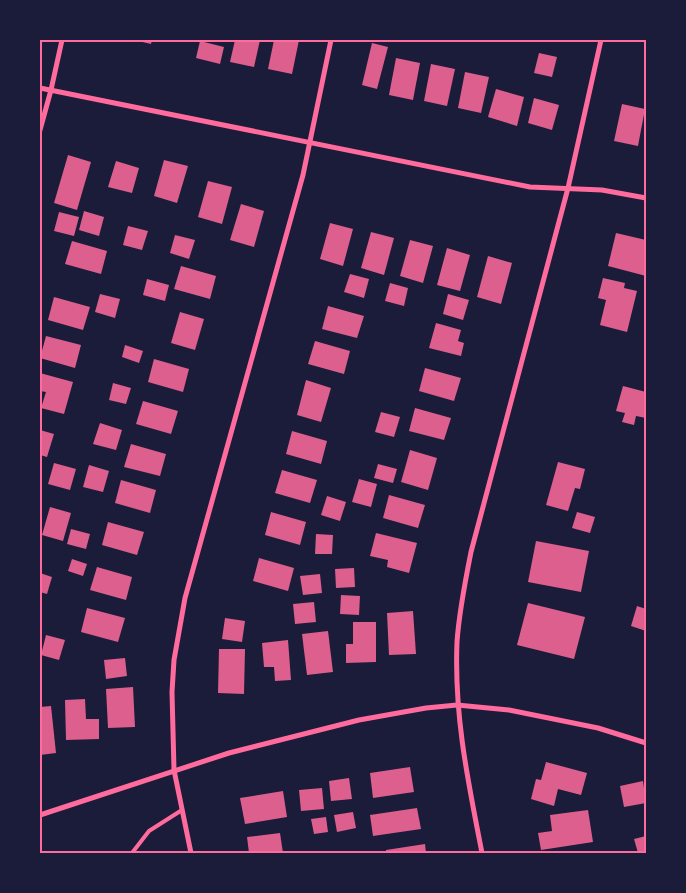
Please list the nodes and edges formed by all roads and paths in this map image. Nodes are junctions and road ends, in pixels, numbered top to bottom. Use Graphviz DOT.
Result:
graph roads {
  1 [pos="62,40"];
  2 [pos="331,40"];
  3 [pos="601,40"];
  4 [pos="40,88"];
  5 [pos="51,90"];
  6 [pos="40,130"];
  7 [pos="310,144"];
  8 [pos="568,188"];
  9 [pos="646,198"];
  10 [pos="457,705"];
  11 [pos="646,743"];
  12 [pos="174,770"];
  13 [pos="182,810"];
  14 [pos="40,815"];
  15 [pos="132,853"];
  16 [pos="191,853"];
  17 [pos="482,853"];
  1 -- 5 [label="street"];
  2 -- 7 [label="street"];
  3 -- 8 [label="street"];
  4 -- 5 [label="street"];
  5 -- 6 [label="street"];
  5 -- 7 [label="street"];
  7 -- 8 [label="street"];
  7 -- 12 [label="street"];
  8 -- 9 [label="street"];
  8 -- 10 [label="street"];
  10 -- 11 [label="street"];
  10 -- 12 [label="street"];
  10 -- 17 [label="street"];
  12 -- 13 [label="street"];
  12 -- 14 [label="street"];
  13 -- 15 [label="lane"];
  13 -- 16 [label="street"];
}
